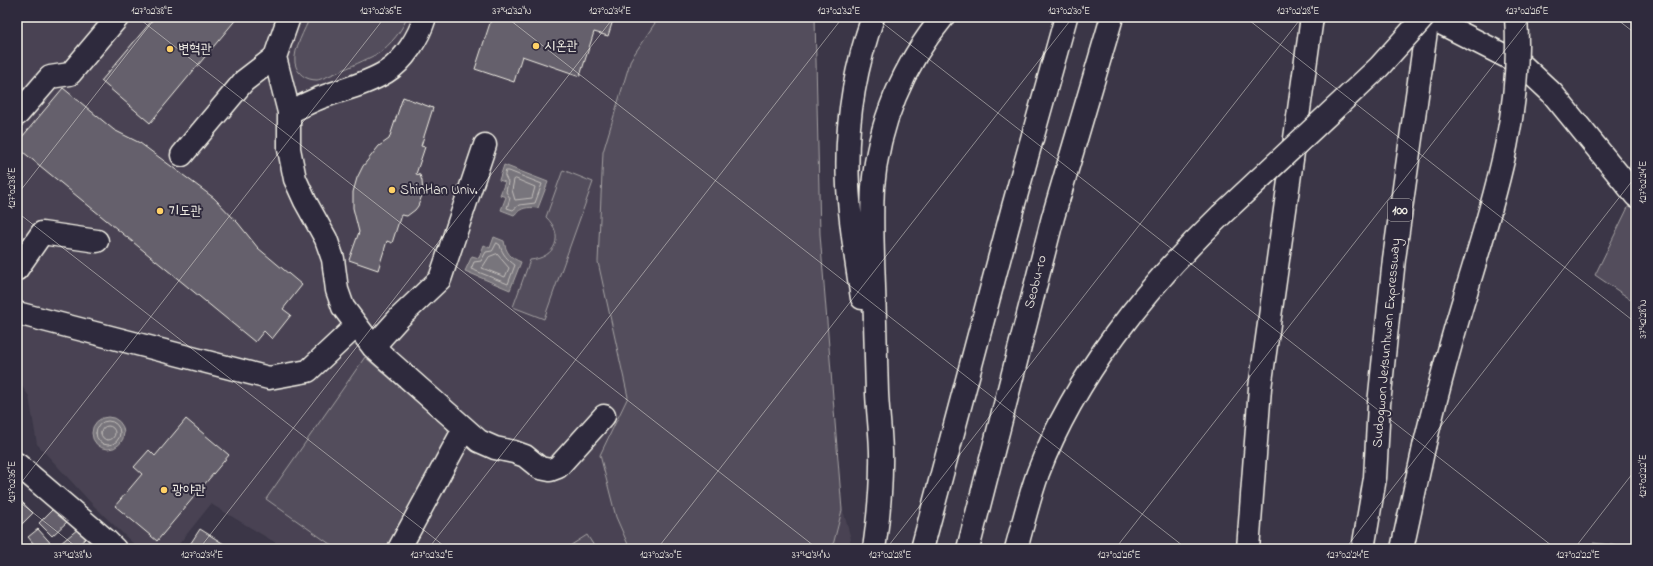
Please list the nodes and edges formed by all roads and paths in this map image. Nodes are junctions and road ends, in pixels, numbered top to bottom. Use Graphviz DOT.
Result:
graph roads {
  1 [pos="118,17"];
  2 [pos="289,17"];
  3 [pos="425,17"];
  4 [pos="873,17"];
  5 [pos="943,17"];
  6 [pos="1066,17"];
  7 [pos="1112,17"];
  8 [pos="1312,17"];
  9 [pos="1424,17"];
  10 [pos="1428,17"];
  11 [pos="1516,17"];
  12 [pos="275,57"];
  13 [pos="289,112"];
  14 [pos="17,113"];
  15 [pos="485,145"];
  16 [pos="182,155"];
  17 [pos="1636,196"];
  18 [pos="97,242"];
  19 [pos="17,269"];
  20 [pos="17,313"];
  21 [pos="356,326"];
  22 [pos="373,347"];
  23 [pos="877,394"];
  24 [pos="604,416"];
  25 [pos="464,429"];
  26 [pos="17,464"];
  27 [pos="115,549"];
  28 [pos="399,549"];
  29 [pos="874,549"];
  30 [pos="922,549"];
  31 [pos="968,549"];
  32 [pos="1016,549"];
  33 [pos="1248,549"];
  34 [pos="1363,549"];
  35 [pos="1402,549"];
  1 -- 14 [label="main road"];
  2 -- 12 [label="main road"];
  3 -- 13 [label="main road"];
  4 -- 23 [label="main road"];
  5 -- 23 [label="main road"];
  6 -- 30 [label="main road"];
  7 -- 31 [label="main road, Seobu-ro"];
  8 -- 33 [label="main road"];
  9 -- 32 [label="main road, bridge"];
  10 -- 17 [label="main road"];
  10 -- 34 [label="main road, Sudogwon Je1sunhwan Expressway / 100"];
  11 -- 35 [label="main road, bridge"];
  12 -- 13 [label="main road"];
  12 -- 16 [label="main road"];
  13 -- 21 [label="main road"];
  15 -- 22 [label="main road"];
  18 -- 19 [label="main road"];
  20 -- 21 [label="main road"];
  21 -- 22 [label="main road"];
  22 -- 25 [label="main road"];
  23 -- 29 [label="main road"];
  24 -- 25 [label="main road"];
  25 -- 28 [label="main road"];
  26 -- 27 [label="main road"];
}
